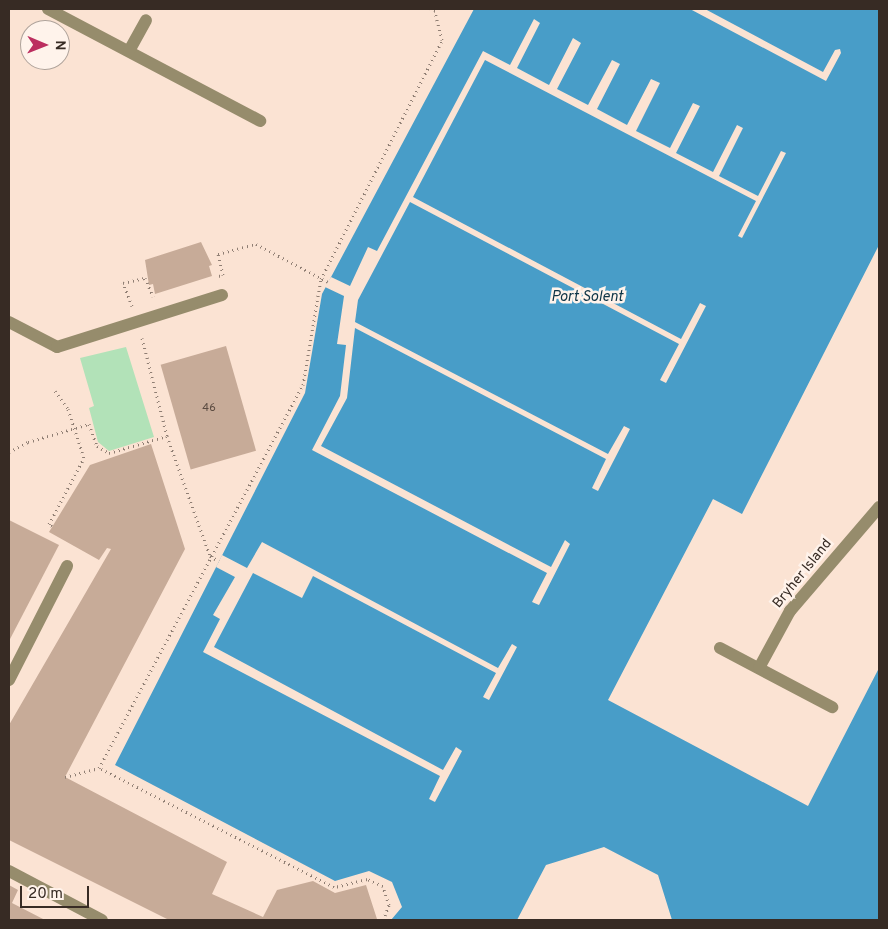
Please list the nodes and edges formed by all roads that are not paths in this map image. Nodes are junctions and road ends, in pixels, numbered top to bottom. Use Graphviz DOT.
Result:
graph roads {
  1 [pos="48,9"];
  2 [pos="146,20"];
  3 [pos="128,52"];
  4 [pos="260,121"];
  5 [pos="222,295"];
  6 [pos="9,322"];
  7 [pos="879,506"];
  8 [pos="67,566"];
  9 [pos="720,648"];
  10 [pos="759,668"];
  11 [pos="9,680"];
  12 [pos="832,707"];
  13 [pos="9,871"];
  14 [pos="102,920"];
  1 -- 3 [label="street"];
  2 -- 3 [label="street"];
  3 -- 4 [label="street"];
  5 -- 6 [label="street"];
  7 -- 10 [label="street, Bryher Island"];
  8 -- 11 [label="street"];
  9 -- 10 [label="street"];
  10 -- 12 [label="street"];
  13 -- 14 [label="street"];
}
